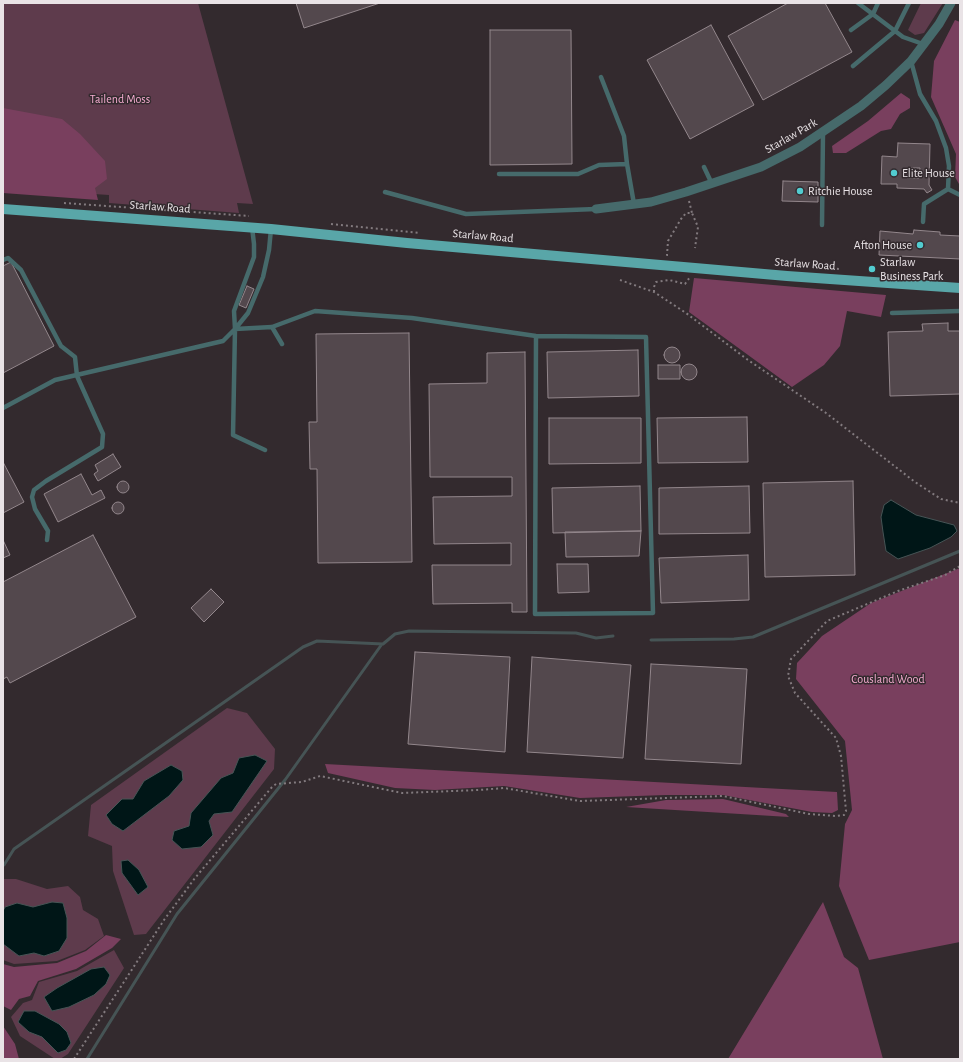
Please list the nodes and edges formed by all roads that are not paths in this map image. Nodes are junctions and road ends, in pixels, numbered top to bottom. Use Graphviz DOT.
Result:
graph roads {
  1 [pos="858,3"];
  2 [pos="878,3"];
  3 [pos="909,3"];
  4 [pos="951,3"];
  5 [pos="873,14"];
  6 [pos="851,30"];
  7 [pos="895,31"];
  8 [pos="923,44"];
  9 [pos="911,61"];
  10 [pos="853,66"];
  11 [pos="601,77"];
  12 [pos="822,132"];
  13 [pos="627,164"];
  14 [pos="704,167"];
  15 [pos="499,174"];
  16 [pos="712,184"];
  17 [pos="948,189"];
  18 [pos="385,192"];
  19 [pos="960,195"];
  20 [pos="634,204"];
  21 [pos="596,208"];
  22 [pos="3,209"];
  23 [pos="923,222"];
  24 [pos="822,225"];
  25 [pos="252,227"];
  26 [pos="271,229"];
  27 [pos="3,260"];
  28 [pos="960,288"];
  29 [pos="960,311"];
  30 [pos="892,313"];
  31 [pos="272,327"];
  32 [pos="235,329"];
  33 [pos="536,336"];
  34 [pos="282,344"];
  35 [pos="77,376"];
  36 [pos="3,408"];
  37 [pos="265,450"];
  38 [pos="47,540"];
  1 -- 5 [label="lane"];
  2 -- 5 [label="lane"];
  3 -- 7 [label="lane"];
  4 -- 8 [label="street, Starlaw Park"];
  5 -- 6 [label="lane"];
  5 -- 7 [label="lane"];
  7 -- 8 [label="lane"];
  7 -- 10 [label="lane"];
  8 -- 9 [label="street, Starlaw Park"];
  9 -- 12 [label="street, Starlaw Park"];
  9 -- 17 [label="lane"];
  11 -- 13 [label="lane"];
  12 -- 16 [label="street, Starlaw Park"];
  12 -- 24 [label="lane"];
  13 -- 15 [label="lane"];
  13 -- 20 [label="lane"];
  14 -- 16 [label="lane"];
  16 -- 20 [label="street, Starlaw Park"];
  17 -- 19 [label="lane"];
  17 -- 23 [label="lane"];
  18 -- 21 [label="lane"];
  20 -- 21 [label="street, Starlaw Park"];
  22 -- 25 [label="main road, Starlaw Road"];
  25 -- 26 [label="main road, Starlaw Road"];
  25 -- 32 [label="lane"];
  26 -- 28 [label="main road, Starlaw Road"];
  26 -- 32 [label="lane"];
  27 -- 35 [label="lane"];
  29 -- 30 [label="lane"];
  31 -- 32 [label="lane"];
  31 -- 33 [label="lane"];
  31 -- 34 [label="lane"];
  32 -- 35 [label="lane"];
  32 -- 37 [label="lane"];
  33 -- 33 [label="lane"];
  35 -- 36 [label="lane"];
  35 -- 38 [label="lane"];
}
